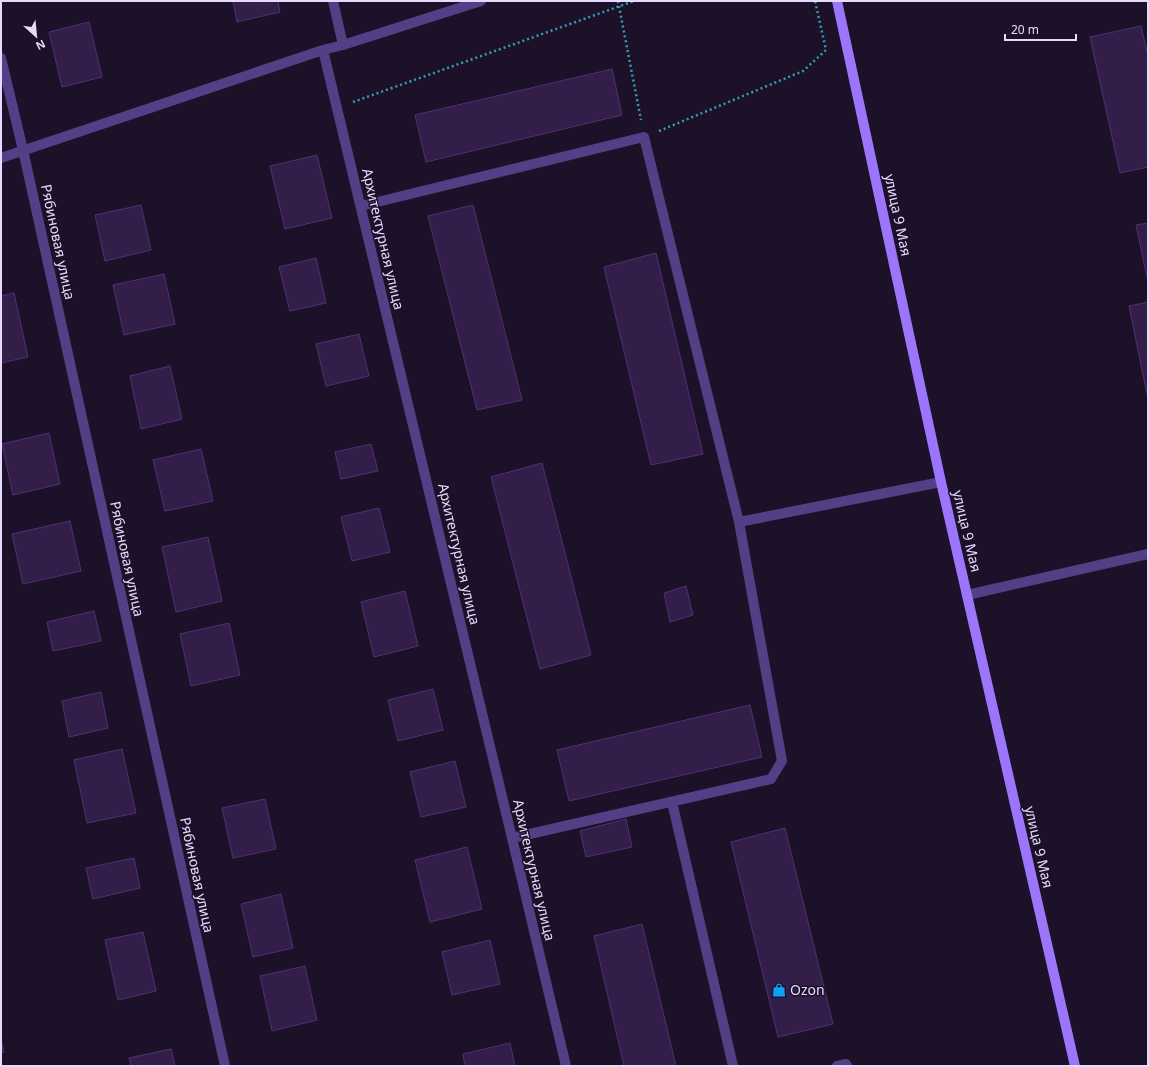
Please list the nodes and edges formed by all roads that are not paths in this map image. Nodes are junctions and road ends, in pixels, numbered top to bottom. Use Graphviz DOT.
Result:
graph roads {
  1 [pos="333,1"];
  2 [pos="481,1"];
  3 [pos="837,1"];
  4 [pos="343,45"];
  5 [pos="324,50"];
  6 [pos="1,58"];
  7 [pos="23,150"];
  8 [pos="1,158"];
  9 [pos="361,206"];
  10 [pos="941,482"];
  11 [pos="739,522"];
  12 [pos="1148,554"];
  13 [pos="967,594"];
  14 [pos="672,802"];
  15 [pos="512,838"];
  16 [pos="224,1066"];
  17 [pos="566,1066"];
  18 [pos="733,1066"];
  19 [pos="837,1066"];
  20 [pos="847,1066"];
  21 [pos="1075,1066"];
  1 -- 4 [label="street"];
  2 -- 4 [label="street"];
  3 -- 10 [label="main road, улица 9 Мая"];
  4 -- 5 [label="street"];
  5 -- 7 [label="street"];
  5 -- 9 [label="street, Архитектурная улица"];
  6 -- 7 [label="street, Рябиновая улица"];
  7 -- 8 [label="street"];
  7 -- 16 [label="street, Рябиновая улица"];
  9 -- 11 [label="street"];
  9 -- 15 [label="street, Архитектурная улица"];
  10 -- 11 [label="street"];
  10 -- 13 [label="main road, улица 9 Мая"];
  11 -- 14 [label="street"];
  12 -- 13 [label="street"];
  13 -- 21 [label="main road, улица 9 Мая"];
  14 -- 15 [label="street"];
  14 -- 18 [label="street"];
  15 -- 17 [label="street, Архитектурная улица"];
  19 -- 20 [label="street"];
}
